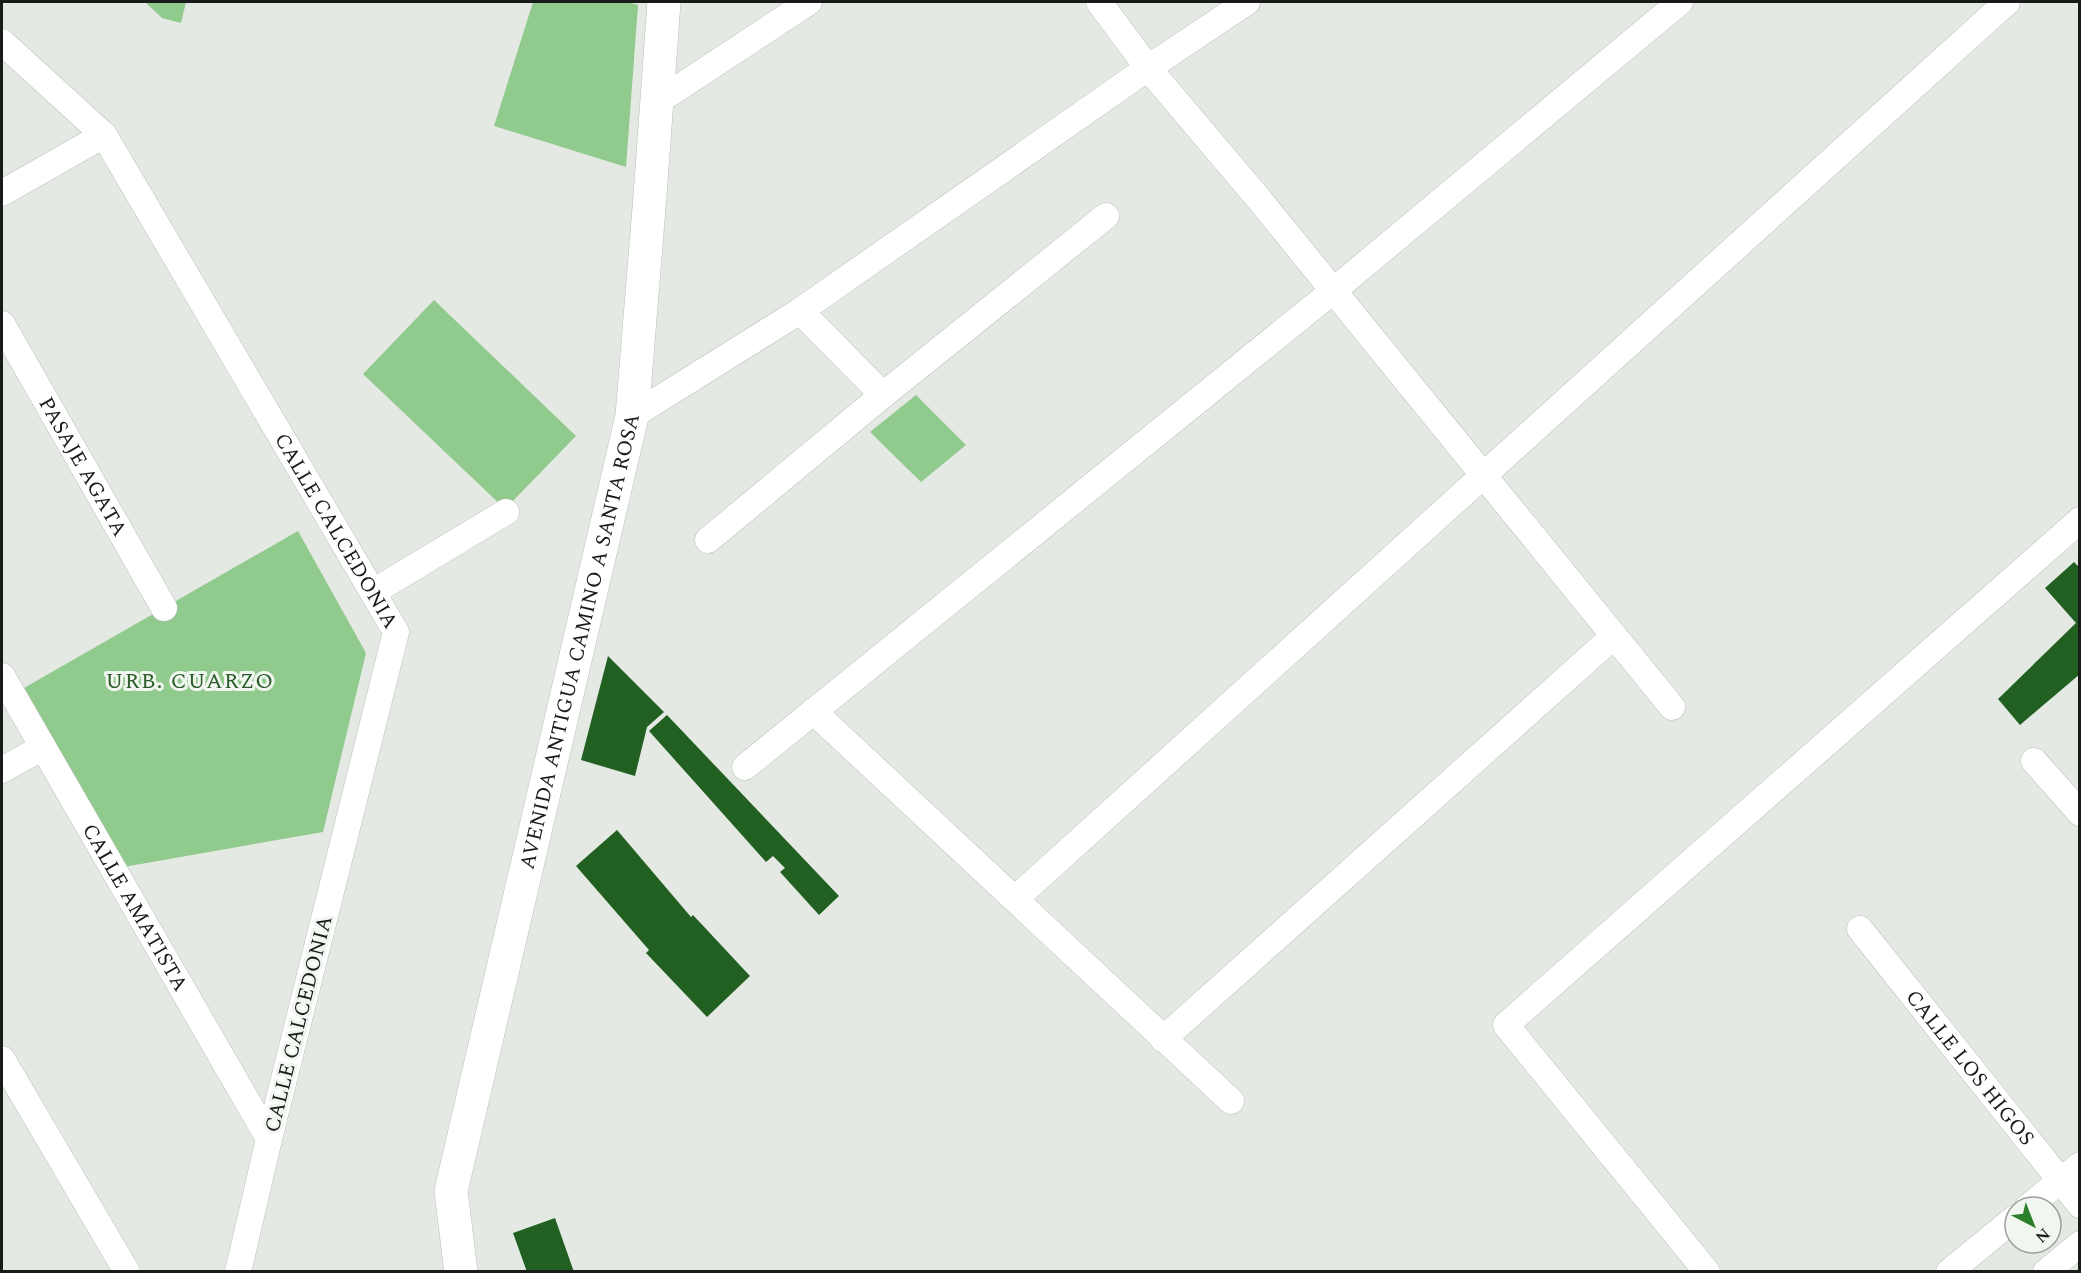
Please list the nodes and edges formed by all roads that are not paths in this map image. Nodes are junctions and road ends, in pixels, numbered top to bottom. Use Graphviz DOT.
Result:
graph roads {
  1 [pos="664,2"];
  2 [pos="809,2"];
  3 [pos="1099,2"];
  4 [pos="1247,2"];
  5 [pos="1680,2"];
  6 [pos="2007,2"];
  7 [pos="2,42"];
  8 [pos="1148,68"];
  9 [pos="657,102"];
  10 [pos="104,135"];
  11 [pos="2,193"];
  12 [pos="1106,216"];
  13 [pos="1333,291"];
  14 [pos="800,311"];
  15 [pos="2,324"];
  16 [pos="883,394"];
  17 [pos="632,416"];
  18 [pos="1484,475"];
  19 [pos="506,512"];
  20 [pos="2079,520"];
  21 [pos="708,540"];
  22 [pos="373,592"];
  23 [pos="164,608"];
  24 [pos="1614,636"];
  25 [pos="2,676"];
  26 [pos="1672,707"];
  27 [pos="813,711"];
  28 [pos="43,747"];
  29 [pos="2034,762"];
  30 [pos="745,766"];
  31 [pos="2,770"];
  32 [pos="2079,813"];
  33 [pos="1015,899"];
  34 [pos="1860,929"];
  35 [pos="1163,1039"];
  36 [pos="2,1059"];
  37 [pos="1231,1101"];
  38 [pos="269,1139"];
  39 [pos="2079,1164"];
  40 [pos="2060,1181"];
  41 [pos="2043,1195"];
  42 [pos="2079,1205"];
  43 [pos="2003,1228"];
  44 [pos="2079,1244"];
  45 [pos="127,1272"];
  46 [pos="238,1272"];
  47 [pos="462,1272"];
  48 [pos="1707,1272"];
  49 [pos="1949,1272"];
  50 [pos="2046,1272"];
  1 -- 9 [label="street, AVENIDA ANTIGUA CAMINO A SANTA ROSA"];
  2 -- 9 [label="street"];
  3 -- 8 [label="street"];
  4 -- 8 [label="street"];
  5 -- 13 [label="street"];
  6 -- 18 [label="street"];
  7 -- 10 [label="street, CALLE CALCEDONIA"];
  8 -- 13 [label="street"];
  8 -- 14 [label="street"];
  9 -- 17 [label="street, AVENIDA ANTIGUA CAMINO A SANTA ROSA"];
  10 -- 11 [label="street"];
  10 -- 22 [label="street, CALLE CALCEDONIA"];
  12 -- 16 [label="street"];
  13 -- 18 [label="street"];
  13 -- 27 [label="street"];
  14 -- 16 [label="street"];
  14 -- 17 [label="street"];
  15 -- 23 [label="street, PASAJE AGATA"];
  16 -- 21 [label="street"];
  17 -- 47 [label="street, AVENIDA ANTIGUA CAMINO A SANTA ROSA"];
  18 -- 24 [label="street"];
  18 -- 33 [label="street"];
  19 -- 22 [label="street"];
  20 -- 48 [label="street"];
  22 -- 38 [label="street, CALLE CALCEDONIA"];
  24 -- 26 [label="street"];
  24 -- 35 [label="street"];
  25 -- 28 [label="street, CALLE AMATISTA"];
  27 -- 30 [label="street"];
  27 -- 33 [label="street"];
  28 -- 31 [label="street"];
  28 -- 38 [label="street, CALLE AMATISTA"];
  29 -- 32 [label="street"];
  33 -- 35 [label="street"];
  34 -- 40 [label="street, CALLE LOS HIGOS"];
  35 -- 37 [label="street"];
  36 -- 45 [label="street"];
  38 -- 46 [label="street, CALLE CALCEDONIA"];
  39 -- 40 [label="street"];
  40 -- 41 [label="street"];
  40 -- 42 [label="street, CALLE LOS HIGOS"];
  43 -- 49 [label="street"];
  44 -- 50 [label="street"];
}
